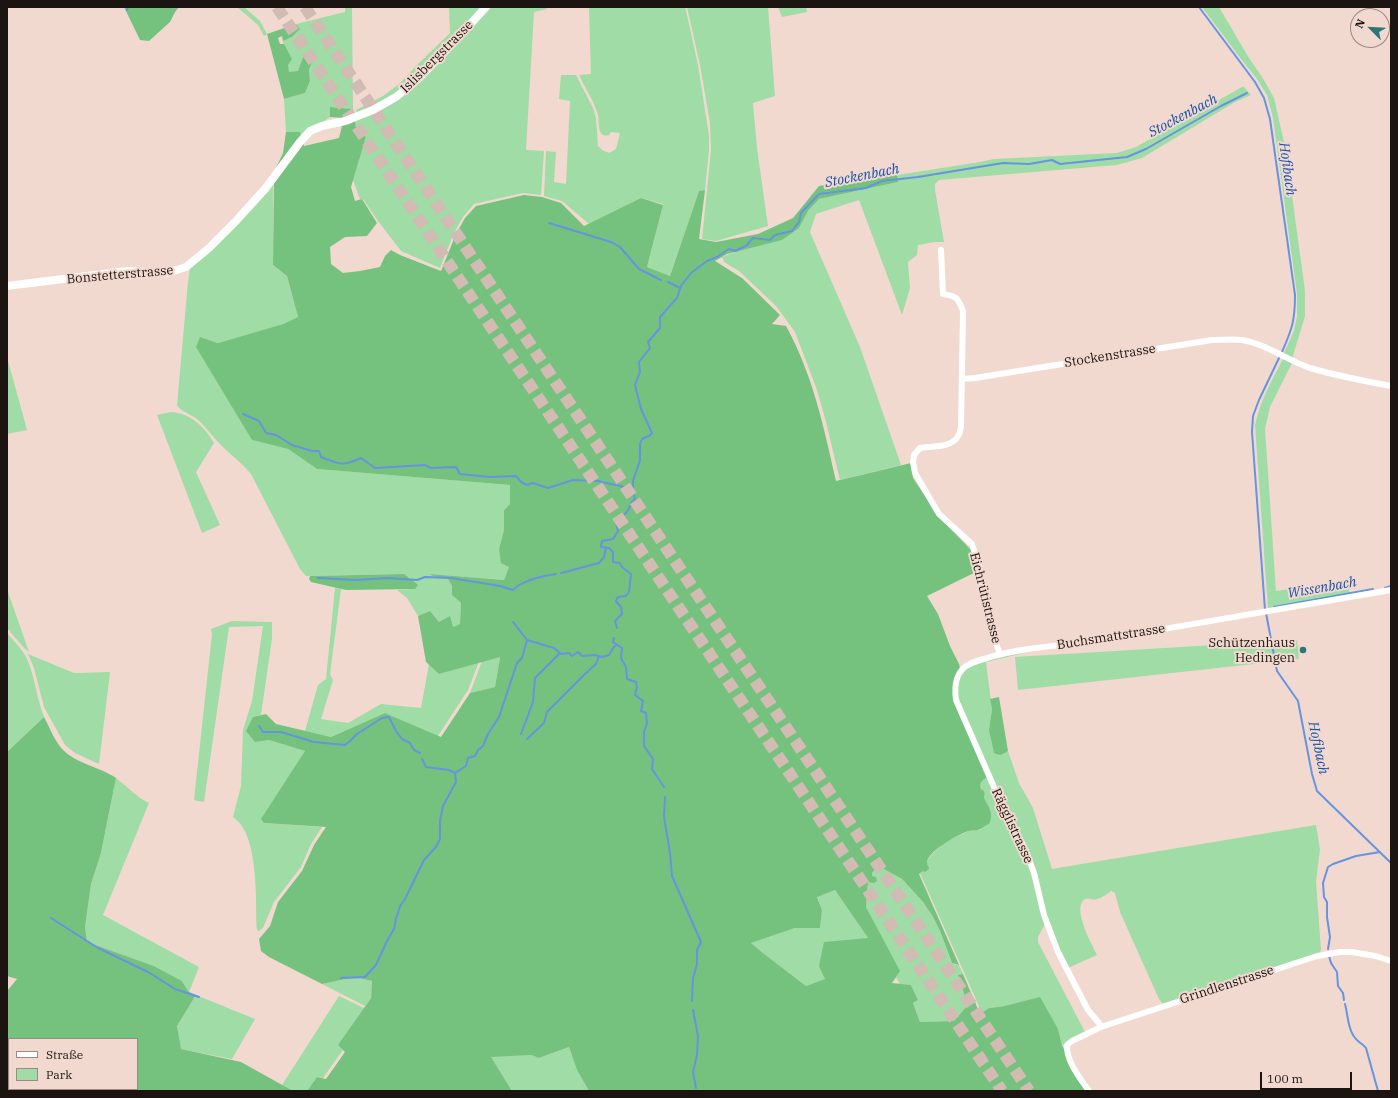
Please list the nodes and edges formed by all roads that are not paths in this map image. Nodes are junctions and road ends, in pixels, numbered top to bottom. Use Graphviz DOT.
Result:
graph roads {
  1 [pos="486,7"];
  2 [pos="284,163"];
  3 [pos="941,250"];
  4 [pos="7,286"];
  5 [pos="962,379"];
  6 [pos="1391,386"];
  7 [pos="1391,590"];
  8 [pos="1000,654"];
  9 [pos="964,667"];
  10 [pos="1391,961"];
  11 [pos="1101,1027"];
  12 [pos="1088,1091"];
  1 -- 2 [label="street, Islisbergstrasse"];
  2 -- 4 [label="street, Bonstetterstrasse"];
  3 -- 5 [label="street"];
  5 -- 6 [label="street, Stockenstrasse"];
  5 -- 8 [label="street, Eichrütistrasse"];
  7 -- 8 [label="street, Buchsmattstrasse"];
  8 -- 9 [label="street, Buchsmattstrasse"];
  9 -- 11 [label="street, Rägglistrasse"];
  10 -- 11 [label="street, Grindlenstrasse"];
  11 -- 12 [label="street, Grindlenstrasse"];
}
